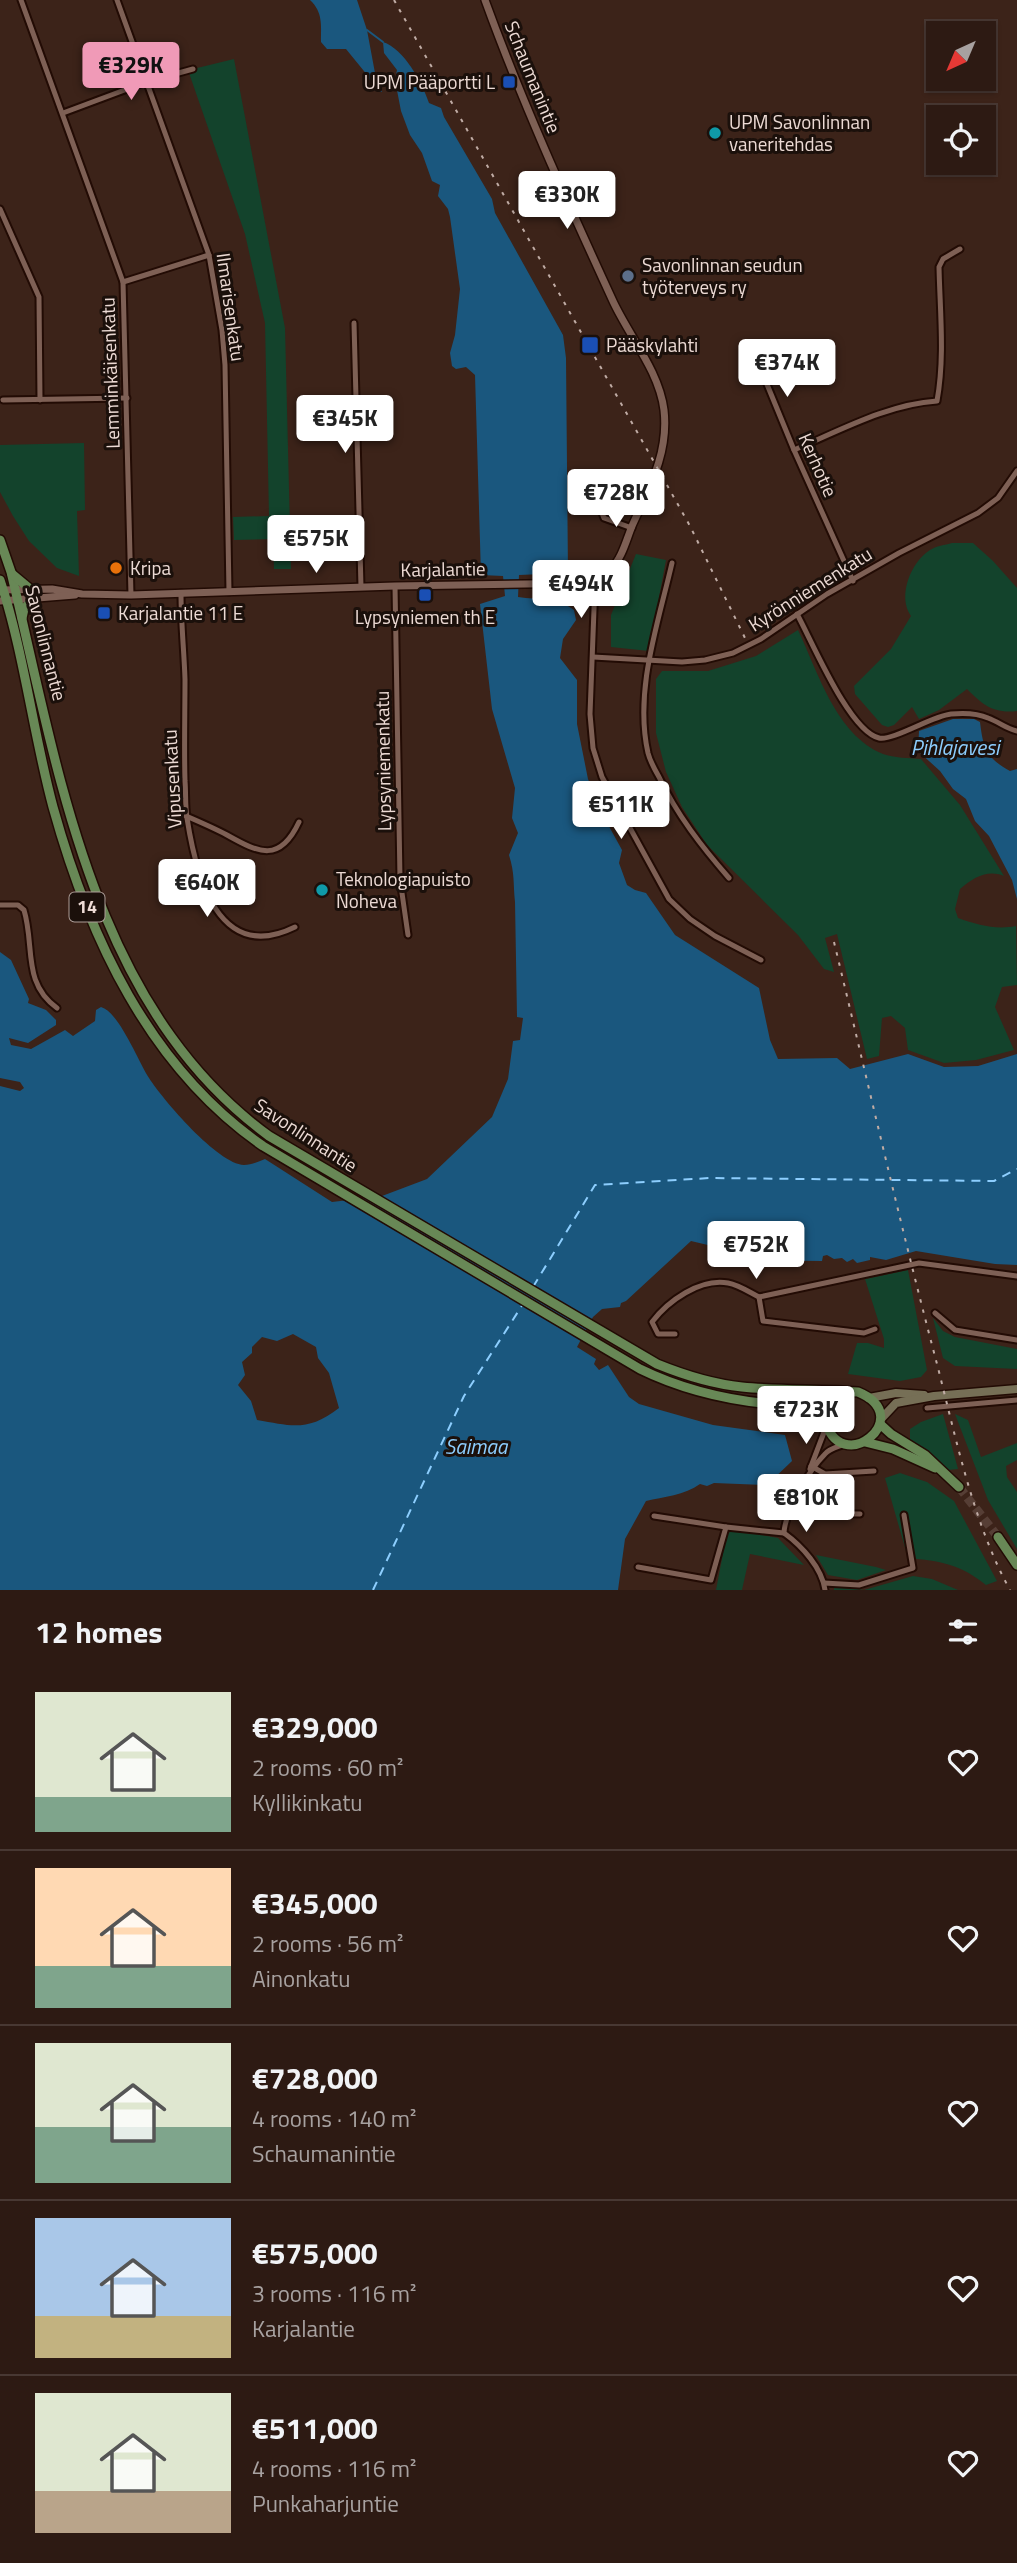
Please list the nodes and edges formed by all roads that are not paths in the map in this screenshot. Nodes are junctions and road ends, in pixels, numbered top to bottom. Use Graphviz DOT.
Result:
graph roads {
  1 [pos="21,0"];
  2 [pos="117,0"];
  3 [pos="485,0"];
  4 [pos="193,69"];
  5 [pos="146,82"];
  6 [pos="63,113"];
  7 [pos="0,209"];
  8 [pos="960,249"];
  9 [pos="209,255"];
  10 [pos="123,282"];
  11 [pos="354,323"];
  12 [pos="757,360"];
  13 [pos="127,398"];
  14 [pos="3,400"];
  15 [pos="40,400"];
  16 [pos="794,450"];
  17 [pos="1017,471"];
  18 [pos="600,497"];
  19 [pos="632,528"];
  20 [pos="0,540"];
  21 [pos="672,563"];
  22 [pos="11,572"];
  23 [pos="0,580"];
  24 [pos="853,581"];
  25 [pos="595,583"];
  26 [pos="395,586"];
  27 [pos="361,587"];
  28 [pos="15,589"];
  29 [pos="2,590"];
  30 [pos="229,592"];
  31 [pos="181,593"];
  32 [pos="31,594"];
  33 [pos="131,595"];
  34 [pos="17,600"];
  35 [pos="2,603"];
  36 [pos="797,614"];
  37 [pos="22,620"];
  38 [pos="593,657"];
  39 [pos="650,662"];
  40 [pos="1017,731"];
  41 [pos="186,816"];
  42 [pos="299,822"];
  43 [pos="729,878"];
  44 [pos="0,905"];
  45 [pos="295,927"];
  46 [pos="408,935"];
  47 [pos="761,960"];
  48 [pos="57,1008"];
  49 [pos="1017,1276"];
  50 [pos="759,1297"];
  51 [pos="935,1312"];
  52 [pos="875,1329"];
  53 [pos="675,1334"];
  54 [pos="1017,1340"];
  55 [pos="1017,1389"];
  56 [pos="849,1392"];
  57 [pos="934,1396"];
  58 [pos="869,1398"];
  59 [pos="1017,1400"];
  60 [pos="928,1408"];
  61 [pos="881,1422"];
  62 [pos="826,1423"];
  63 [pos="865,1443"];
  64 [pos="845,1444"];
  65 [pos="811,1470"];
  66 [pos="874,1471"];
  67 [pos="943,1472"];
  68 [pos="959,1487"];
  69 [pos="790,1513"];
  70 [pos="860,1514"];
  71 [pos="904,1515"];
  72 [pos="654,1516"];
  73 [pos="726,1527"];
  74 [pos="784,1533"];
  75 [pos="998,1537"];
  76 [pos="1017,1565"];
  77 [pos="638,1567"];
  78 [pos="825,1587"];
  1 -- 6 [label="street, Lemminkäisenkatu"];
  2 -- 5 [label="street, Ilmarisenkatu"];
  3 -- 19 [label="street, Schaumanintie"];
  4 -- 5 [label="street"];
  5 -- 6 [label="street"];
  5 -- 9 [label="street, Ilmarisenkatu"];
  6 -- 10 [label="street, Lemminkäisenkatu"];
  7 -- 15 [label="street"];
  8 -- 16 [label="street"];
  9 -- 10 [label="street"];
  9 -- 30 [label="street, Ilmarisenkatu"];
  10 -- 13 [label="street, Lemminkäisenkatu"];
  11 -- 27 [label="street"];
  12 -- 16 [label="street, Kerhotie"];
  13 -- 15 [label="street"];
  13 -- 33 [label="street, Lemminkäisenkatu"];
  14 -- 15 [label="street"];
  16 -- 24 [label="street, Kerhotie"];
  17 -- 24 [label="street, Kyrönniemenkatu"];
  18 -- 19 [label="street"];
  19 -- 25 [label="street, Schaumanintie"];
  20 -- 22 [label="highway, Savonlinnantie / 14"];
  21 -- 39 [label="street"];
  22 -- 28 [label="highway, Savonlinnantie / 14"];
  22 -- 32 [label="highway"];
  23 -- 29 [label="highway, Savonlinnantie / 14"];
  24 -- 36 [label="street, Kyrönniemenkatu"];
  25 -- 26 [label="street, Karjalantie"];
  25 -- 38 [label="street"];
  26 -- 27 [label="street, Karjalantie"];
  26 -- 46 [label="street, Lypsyniemenkatu"];
  27 -- 30 [label="street, Karjalantie"];
  28 -- 29 [label="street, Karjalantie"];
  28 -- 32 [label="street, Karjalantie"];
  28 -- 34 [label="highway, Savonlinnantie / 14"];
  29 -- 35 [label="highway, Savonlinnantie / 14"];
  30 -- 31 [label="street, Karjalantie"];
  31 -- 33 [label="street, Karjalantie"];
  31 -- 41 [label="street, Vipusenkatu"];
  32 -- 33 [label="street, Karjalantie"];
  32 -- 34 [label="street, Karjalantie"];
  32 -- 37 [label="highway"];
  34 -- 35 [label="street, Karjalantie"];
  34 -- 37 [label="highway, Savonlinnantie / 14"];
  35 -- 62 [label="highway, Savonlinnantie / 14"];
  36 -- 39 [label="street, Kyrönniemenkatu"];
  36 -- 40 [label="street"];
  37 -- 56 [label="highway, Savonlinnantie / 14"];
  38 -- 39 [label="street, Kyrönniemenkatu"];
  38 -- 47 [label="street"];
  39 -- 43 [label="street"];
  41 -- 42 [label="street"];
  41 -- 45 [label="street, Vipusenkatu"];
  44 -- 48 [label="street"];
  49 -- 50 [label="street"];
  50 -- 52 [label="street"];
  50 -- 53 [label="street"];
  51 -- 54 [label="street"];
  55 -- 57 [label="main road"];
  56 -- 58 [label="highway, 14"];
  56 -- 62 [label="highway"];
  57 -- 58 [label="main road"];
  57 -- 61 [label="main road"];
  58 -- 61 [label="highway"];
  59 -- 60 [label="street"];
  61 -- 63 [label="highway"];
  61 -- 67 [label="highway"];
  62 -- 64 [label="highway, 14"];
  62 -- 65 [label="street"];
  63 -- 64 [label="highway"];
  63 -- 67 [label="highway"];
  64 -- 65 [label="street"];
  65 -- 66 [label="street"];
  65 -- 69 [label="street"];
  67 -- 68 [label="highway"];
  69 -- 70 [label="street"];
  69 -- 74 [label="street"];
  71 -- 78 [label="street"];
  72 -- 73 [label="street"];
  73 -- 74 [label="street"];
  73 -- 77 [label="street"];
  74 -- 78 [label="street"];
  75 -- 76 [label="highway"];
}
